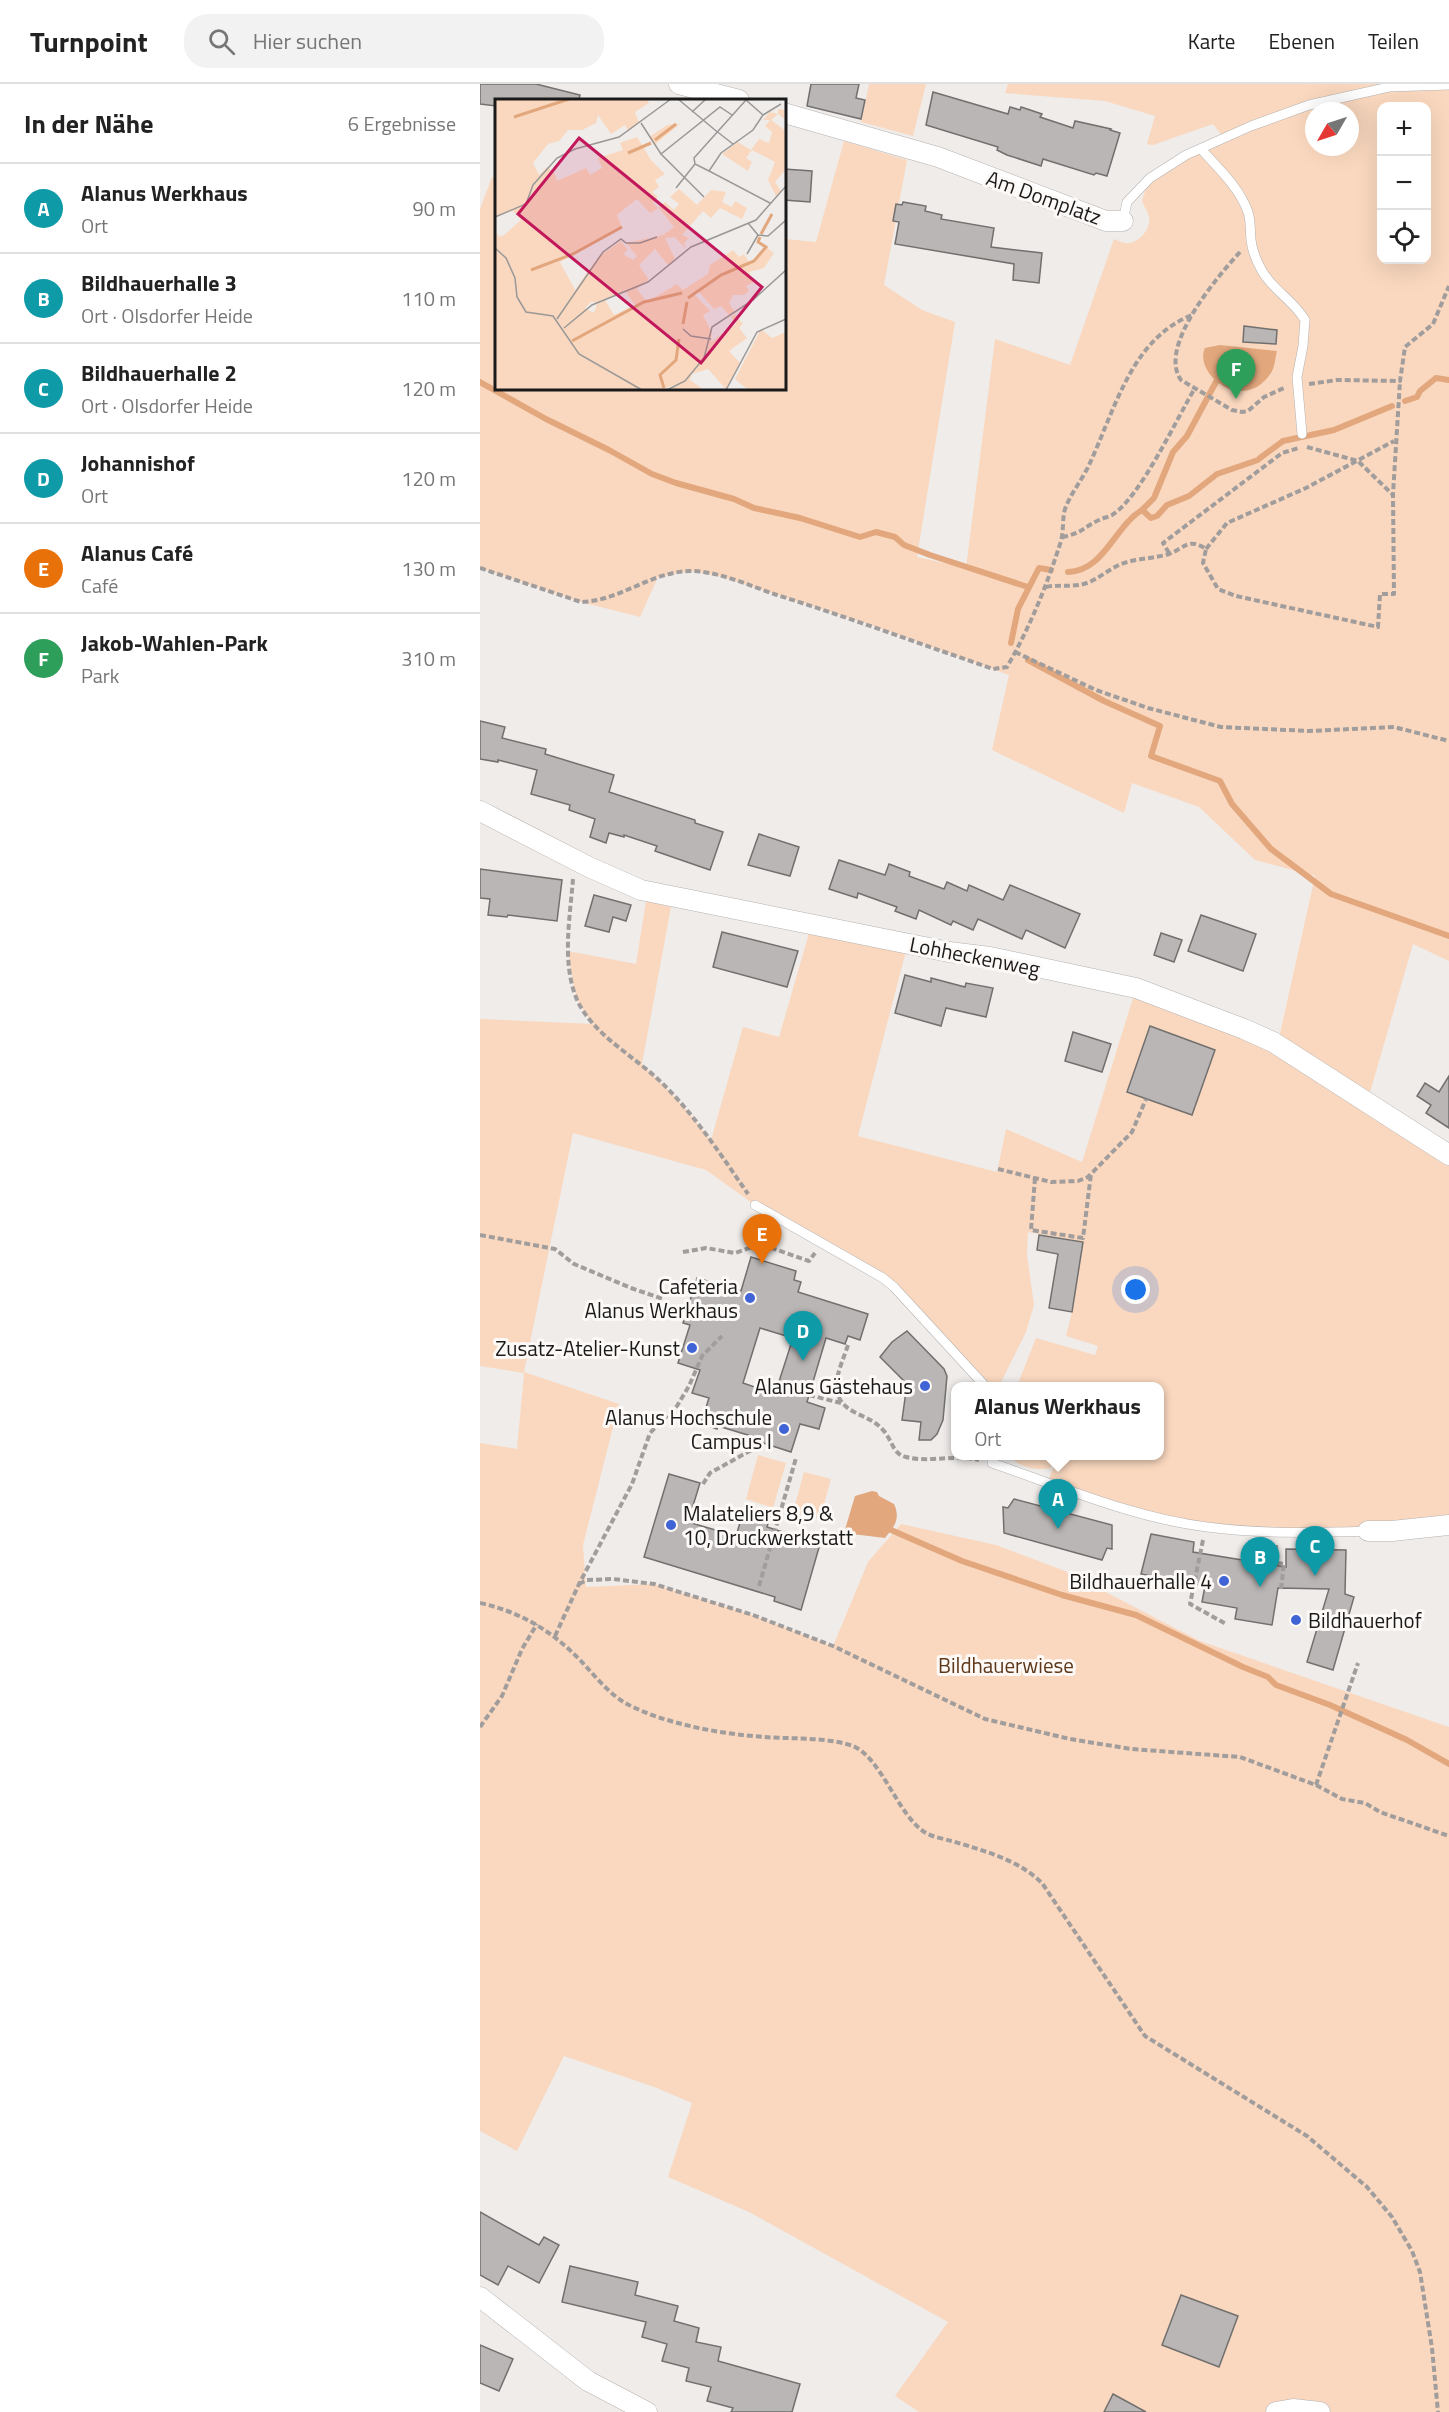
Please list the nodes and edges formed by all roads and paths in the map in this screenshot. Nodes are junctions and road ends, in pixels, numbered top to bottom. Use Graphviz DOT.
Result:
graph roads {
  1 [pos="679,84"];
  2 [pos="1449,85"];
  3 [pos="735,99"];
  4 [pos="786,114"];
  5 [pos="1201,149"];
  6 [pos="1123,220"];
  7 [pos="1251,241"];
  8 [pos="1449,286"];
  9 [pos="1192,315"];
  10 [pos="1400,381"];
  11 [pos="1297,386"];
  12 [pos="1195,388"];
  13 [pos="1302,436"];
  14 [pos="1395,440"];
  15 [pos="1304,446"];
  16 [pos="1358,461"];
  17 [pos="1393,494"];
  18 [pos="1062,537"];
  19 [pos="1206,549"];
  20 [pos="1169,553"];
  21 [pos="480,568"];
  22 [pos="1046,587"];
  23 [pos="1016,652"];
  24 [pos="1449,741"];
  25 [pos="480,811"];
  26 [pos="574,859"];
  27 [pos="1146,1099"];
  28 [pos="1449,1155"];
  29 [pos="998,1169"];
  30 [pos="1092,1173"];
  31 [pos="1035,1178"];
  32 [pos="755,1205"];
  33 [pos="480,1235"];
  34 [pos="823,1244"];
  35 [pos="683,1252"];
  36 [pos="663,1299"];
  37 [pos="722,1336"];
  38 [pos="848,1345"];
  39 [pos="980,1382"];
  40 [pos="809,1395"];
  41 [pos="842,1404"];
  42 [pos="757,1447"];
  43 [pos="796,1458"];
  44 [pos="951,1458"];
  45 [pos="995,1460"];
  46 [pos="703,1484"];
  47 [pos="1449,1525"];
  48 [pos="1206,1527"];
  49 [pos="1368,1532"];
  50 [pos="1275,1533"];
  51 [pos="579,1584"];
  52 [pos="759,1586"];
  53 [pos="1281,1589"];
  54 [pos="480,1603"];
  55 [pos="537,1624"];
  56 [pos="1226,1624"];
  57 [pos="555,1636"];
  58 [pos="1358,1663"];
  59 [pos="480,1727"];
  60 [pos="1316,1785"];
  61 [pos="1449,1836"];
  62 [pos="480,2297"];
  63 [pos="647,2412"];
  64 [pos="1276,2412"];
  65 [pos="1320,2412"];
  66 [pos="1438,2412"];
  1 -- 3 [label="street"];
  2 -- 5 [label="lane, Am Domplatz"];
  4 -- 6 [label="street, Am Domplatz"];
  5 -- 6 [label="lane, Am Domplatz"];
  5 -- 7 [label="lane"];
  7 -- 9 [label="path"];
  7 -- 11 [label="lane"];
  8 -- 10 [label="path"];
  9 -- 12 [label="path"];
  9 -- 18 [label="path"];
  10 -- 11 [label="path"];
  10 -- 14 [label="path"];
  11 -- 12 [label="path"];
  11 -- 13 [label="lane"];
  12 -- 18 [label="path"];
  13 -- 15 [label="path"];
  14 -- 16 [label="path"];
  14 -- 17 [label="path"];
  15 -- 16 [label="path"];
  15 -- 20 [label="path"];
  16 -- 17 [label="path"];
  16 -- 19 [label="path"];
  17 -- 19 [label="path"];
  18 -- 22 [label="path"];
  19 -- 20 [label="path"];
  20 -- 22 [label="path"];
  21 -- 23 [label="path"];
  22 -- 23 [label="path"];
  23 -- 24 [label="path"];
  25 -- 26 [label="street, Lohheckenweg"];
  26 -- 28 [label="street, Lohheckenweg"];
  26 -- 32 [label="path"];
  27 -- 30 [label="path"];
  29 -- 31 [label="path"];
  30 -- 31 [label="path"];
  30 -- 31 [label="path"];
  32 -- 34 [label="lane"];
  33 -- 36 [label="path"];
  34 -- 35 [label="path"];
  34 -- 39 [label="lane"];
  37 -- 51 [label="path"];
  38 -- 41 [label="path"];
  40 -- 41 [label="path"];
  41 -- 44 [label="path"];
  42 -- 46 [label="path"];
  43 -- 52 [label="path"];
  45 -- 48 [label="lane"];
  47 -- 49 [label="street"];
  48 -- 50 [label="lane"];
  48 -- 56 [label="path"];
  49 -- 50 [label="lane"];
  50 -- 53 [label="path"];
  51 -- 57 [label="path"];
  51 -- 60 [label="path"];
  54 -- 55 [label="path"];
  55 -- 57 [label="path"];
  55 -- 59 [label="path"];
  57 -- 66 [label="path"];
  58 -- 60 [label="path"];
  60 -- 61 [label="path"];
  62 -- 63 [label="street"];
  64 -- 65 [label="street"];
}
